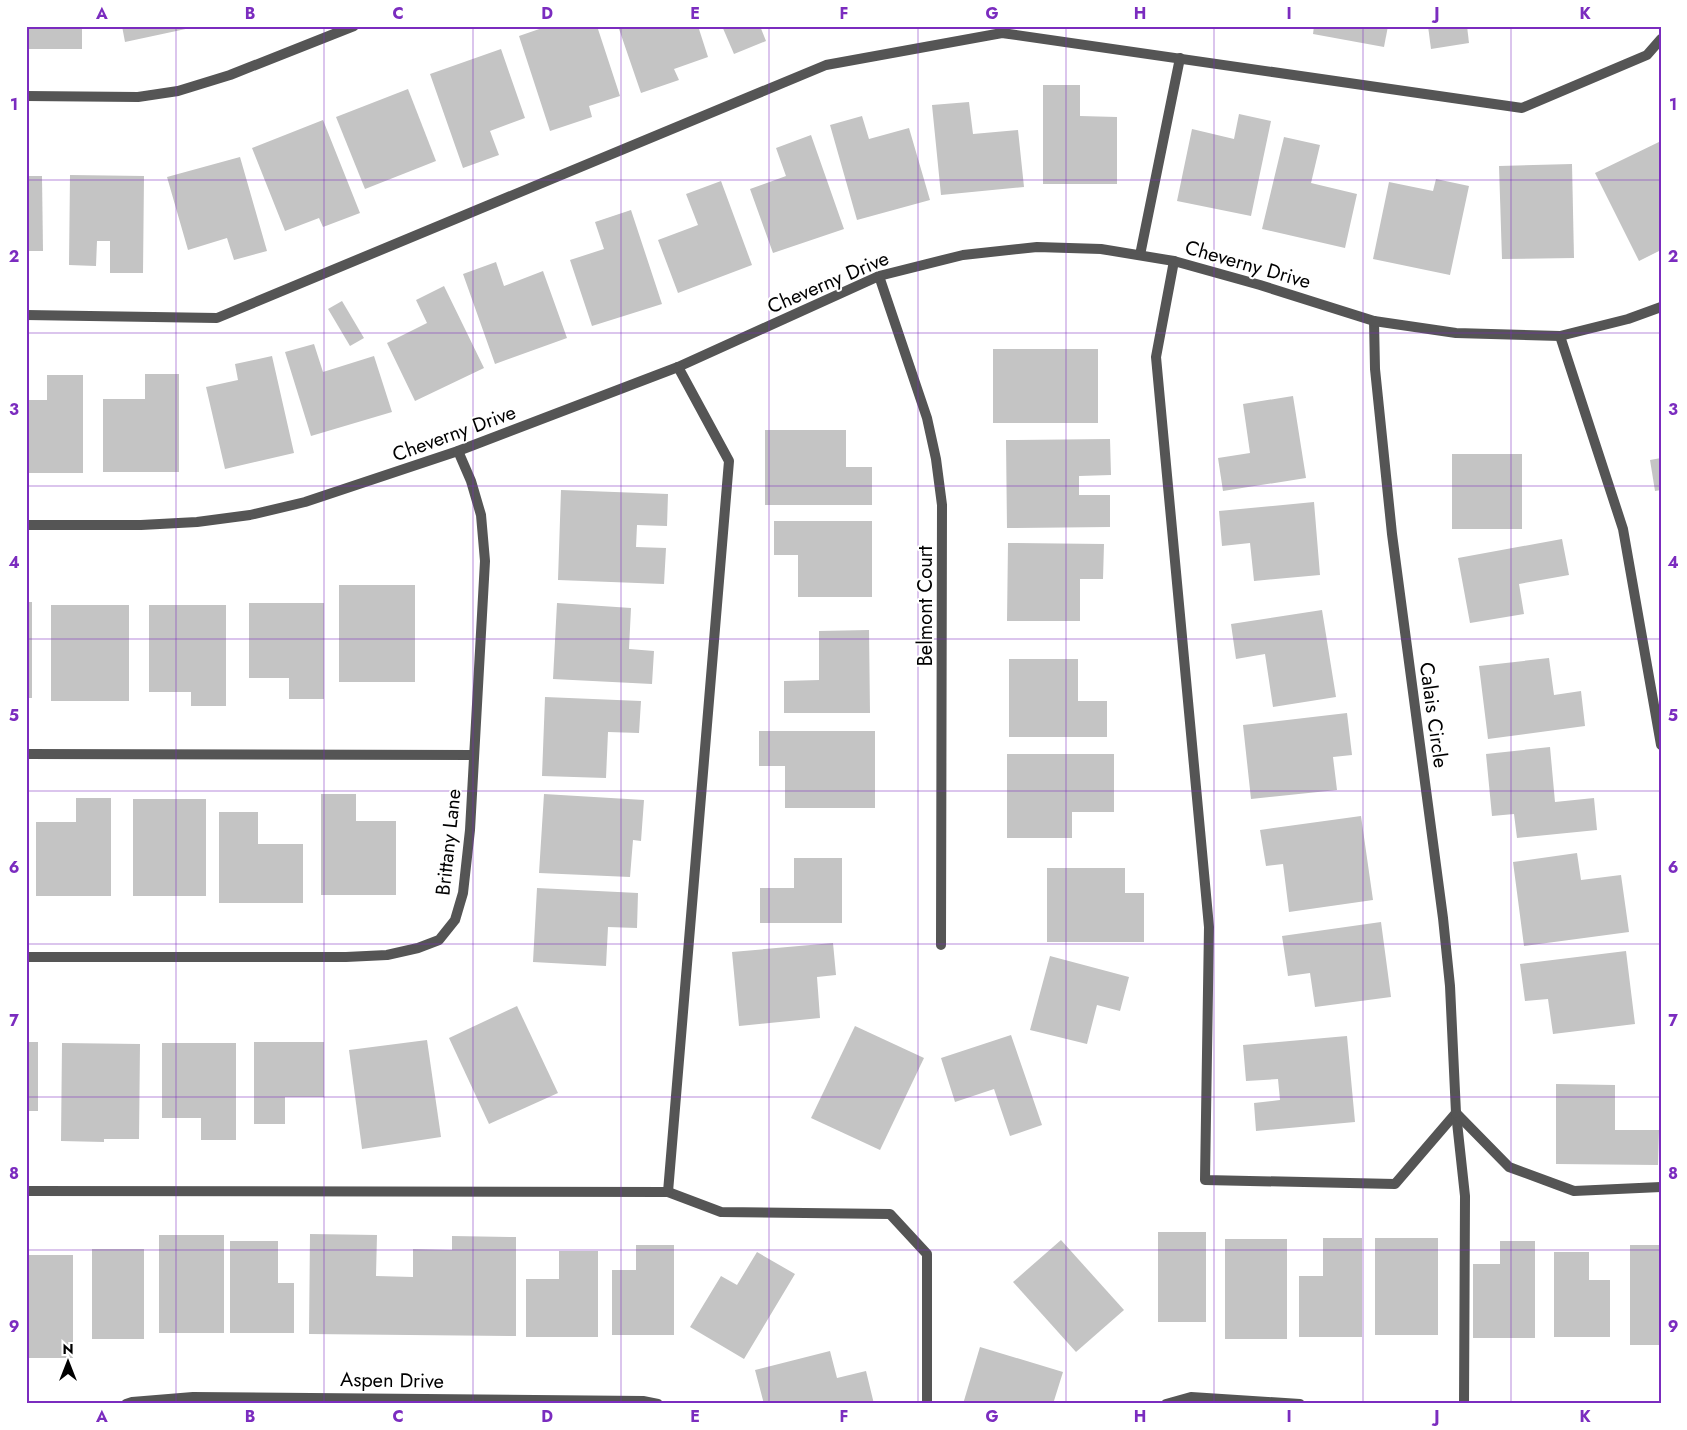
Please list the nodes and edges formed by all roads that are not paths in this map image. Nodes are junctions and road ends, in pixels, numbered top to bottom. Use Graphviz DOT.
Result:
graph roads {
  1 [pos="354,26"];
  2 [pos="1661,39"];
  3 [pos="1180,58"];
  4 [pos="26,96"];
  5 [pos="1140,255"];
  6 [pos="1174,260"];
  7 [pos="879,276"];
  8 [pos="1661,307"];
  9 [pos="26,315"];
  10 [pos="1374,322"];
  11 [pos="1560,336"];
  12 [pos="678,367"];
  13 [pos="458,452"];
  14 [pos="26,525"];
  15 [pos="1661,745"];
  16 [pos="26,754"];
  17 [pos="474,755"];
  18 [pos="941,945"];
  19 [pos="26,957"];
  20 [pos="1456,1114"];
  21 [pos="1661,1187"];
  22 [pos="26,1191"];
  23 [pos="668,1192"];
  24 [pos="282,1400"];
  25 [pos="502,1401"];
  26 [pos="126,1404"];
  27 [pos="658,1404"];
  28 [pos="927,1404"];
  29 [pos="1166,1404"];
  30 [pos="1300,1404"];
  31 [pos="1464,1404"];
  1 -- 4 [label="street"];
  2 -- 3 [label="street"];
  3 -- 5 [label="street"];
  3 -- 9 [label="street"];
  5 -- 6 [label="street, Cheverny Drive"];
  5 -- 7 [label="street, Cheverny Drive"];
  6 -- 10 [label="street, Cheverny Drive"];
  6 -- 20 [label="street"];
  7 -- 12 [label="street, Cheverny Drive"];
  7 -- 18 [label="street, Belmont Court"];
  8 -- 11 [label="street, Cheverny Drive"];
  10 -- 11 [label="street, Cheverny Drive"];
  10 -- 20 [label="street, Calais Circle"];
  11 -- 15 [label="street"];
  12 -- 13 [label="street, Cheverny Drive"];
  12 -- 23 [label="street"];
  13 -- 14 [label="street, Cheverny Drive"];
  13 -- 17 [label="street, Brittany Lane"];
  16 -- 17 [label="street"];
  17 -- 19 [label="street, Brittany Lane"];
  20 -- 21 [label="street"];
  20 -- 31 [label="street, Calais Circle"];
  22 -- 23 [label="street"];
  23 -- 28 [label="street"];
  24 -- 25 [label="street, Aspen Drive"];
  24 -- 26 [label="street, Aspen Drive"];
  25 -- 27 [label="street, Aspen Drive"];
  29 -- 30 [label="street"];
}
